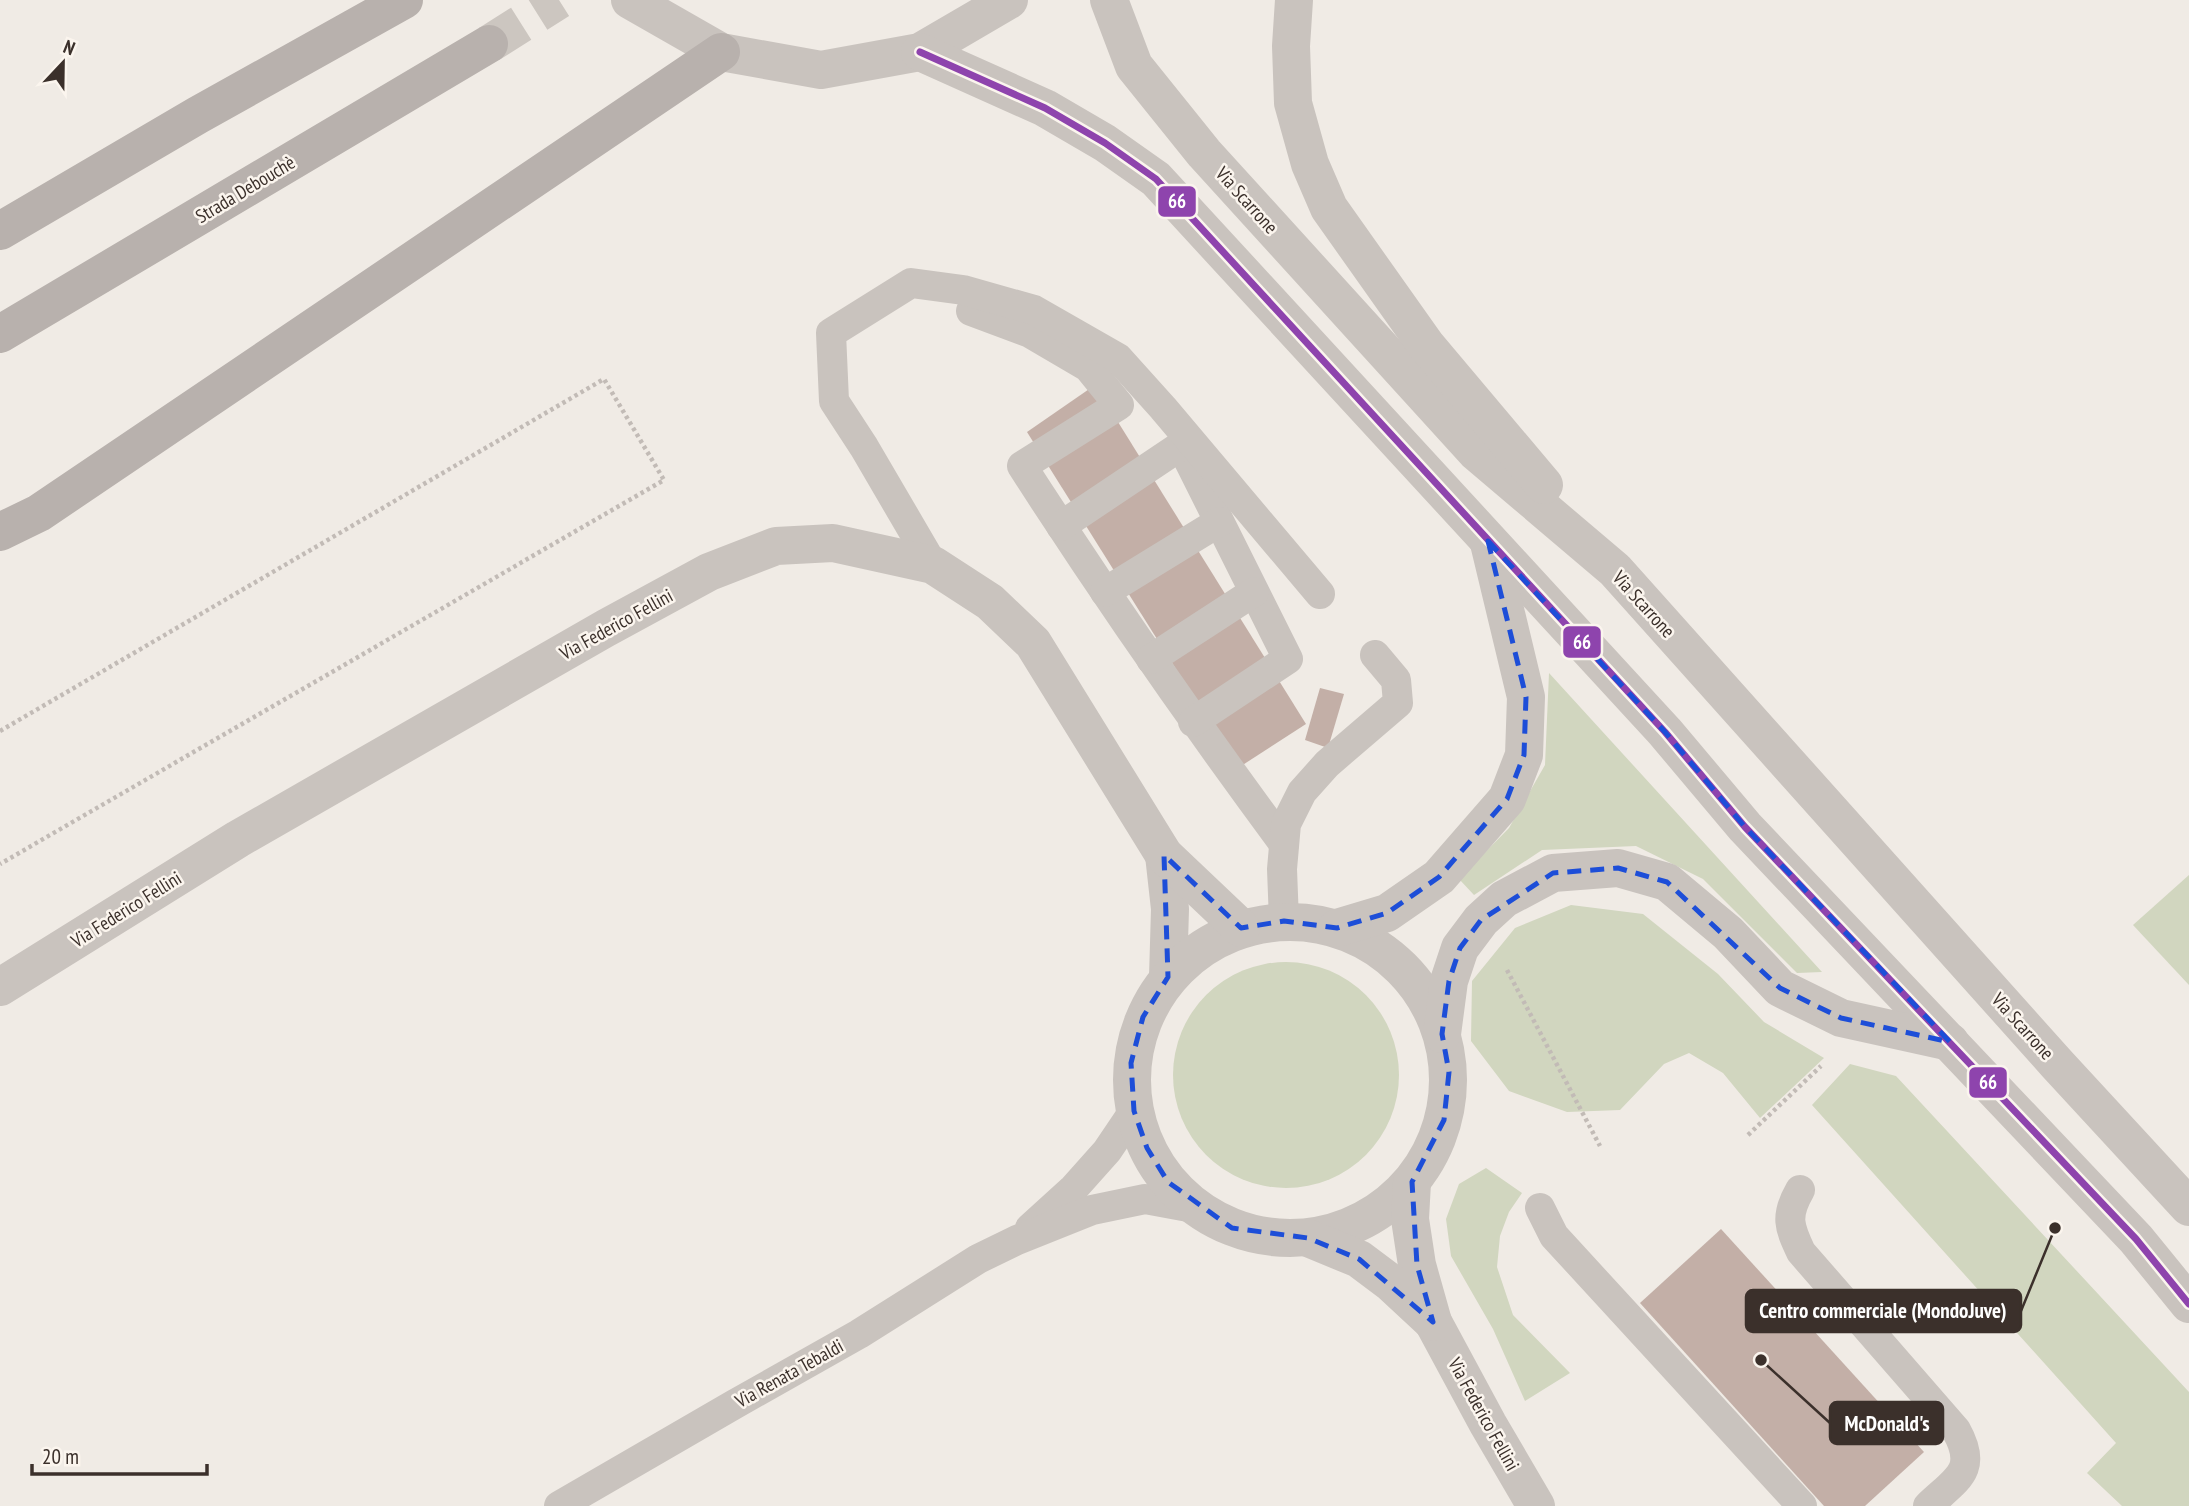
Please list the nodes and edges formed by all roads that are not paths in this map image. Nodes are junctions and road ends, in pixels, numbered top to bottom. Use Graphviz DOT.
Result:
graph roads {
  1 [pos="404,0"];
  2 [pos="630,0"];
  3 [pos="1009,0"];
  4 [pos="1110,0"];
  5 [pos="1294,0"];
  6 [pos="489,44"];
  7 [pos="721,52"];
  8 [pos="920,52"];
  9 [pos="0,231"];
  10 [pos="864,312"];
  11 [pos="0,334"];
  12 [pos="1163,408"];
  13 [pos="1182,445"];
  14 [pos="1219,522"];
  15 [pos="1061,526"];
  16 [pos="0,532"];
  17 [pos="1488,541"];
  18 [pos="933,565"];
  19 [pos="1615,570"];
  20 [pos="1105,592"];
  21 [pos="1254,592"];
  22 [pos="1320,594"];
  23 [pos="1375,655"];
  24 [pos="1151,659"];
  25 [pos="1193,722"];
  26 [pos="1284,844"];
  27 [pos="1164,855"];
  28 [pos="1284,921"];
  29 [pos="1241,928"];
  30 [pos="1337,928"];
  31 [pos="1168,977"];
  32 [pos="0,987"];
  33 [pos="1442,1034"];
  34 [pos="1950,1042"];
  35 [pos="1133,1111"];
  36 [pos="1412,1182"];
  37 [pos="1800,1190"];
  38 [pos="2189,1207"];
  39 [pos="1540,1208"];
  40 [pos="1199,1209"];
  41 [pos="1308,1238"];
  42 [pos="1017,1240"];
  43 [pos="2189,1304"];
  44 [pos="1433,1322"];
  45 [pos="559,1506"];
  46 [pos="1536,1506"];
  47 [pos="1802,1506"];
  48 [pos="1928,1506"];
  1 -- 9 [label="main road"];
  2 -- 7 [label="street"];
  3 -- 8 [label="street"];
  4 -- 19 [label="street, Via Scarrone"];
  5 -- 19 [label="street"];
  6 -- 11 [label="main road, Strada Debouchè"];
  7 -- 8 [label="street"];
  7 -- 16 [label="main road"];
  8 -- 17 [label="street"];
  10 -- 12 [label="lane"];
  10 -- 15 [label="lane"];
  10 -- 18 [label="lane"];
  12 -- 13 [label="lane"];
  12 -- 22 [label="lane"];
  13 -- 14 [label="lane"];
  13 -- 15 [label="lane"];
  14 -- 20 [label="lane"];
  14 -- 21 [label="lane"];
  15 -- 20 [label="lane"];
  17 -- 30 [label="street"];
  17 -- 34 [label="street"];
  18 -- 27 [label="street, Via Federico Fellini"];
  18 -- 32 [label="street, Via Federico Fellini"];
  19 -- 38 [label="street, Via Scarrone"];
  20 -- 24 [label="lane"];
  21 -- 24 [label="lane"];
  21 -- 25 [label="lane"];
  23 -- 26 [label="lane"];
  24 -- 25 [label="lane"];
  25 -- 26 [label="lane"];
  26 -- 28 [label="lane"];
  27 -- 29 [label="street, Via Federico Fellini"];
  27 -- 31 [label="street, Via Federico Fellini"];
  28 -- 29 [label="street"];
  28 -- 30 [label="street"];
  29 -- 31 [label="street"];
  30 -- 33 [label="street"];
  31 -- 35 [label="street"];
  33 -- 34 [label="street"];
  33 -- 36 [label="street"];
  34 -- 43 [label="street"];
  35 -- 40 [label="street"];
  35 -- 42 [label="lane, Via Renata Tebaldi"];
  36 -- 41 [label="street"];
  36 -- 44 [label="street, Via Federico Fellini"];
  37 -- 48 [label="lane"];
  39 -- 47 [label="lane"];
  40 -- 41 [label="street"];
  40 -- 42 [label="lane, Via Renata Tebaldi"];
  41 -- 44 [label="street, Via Federico Fellini"];
  42 -- 45 [label="lane, Via Renata Tebaldi"];
  44 -- 46 [label="street, Via Federico Fellini"];
}
